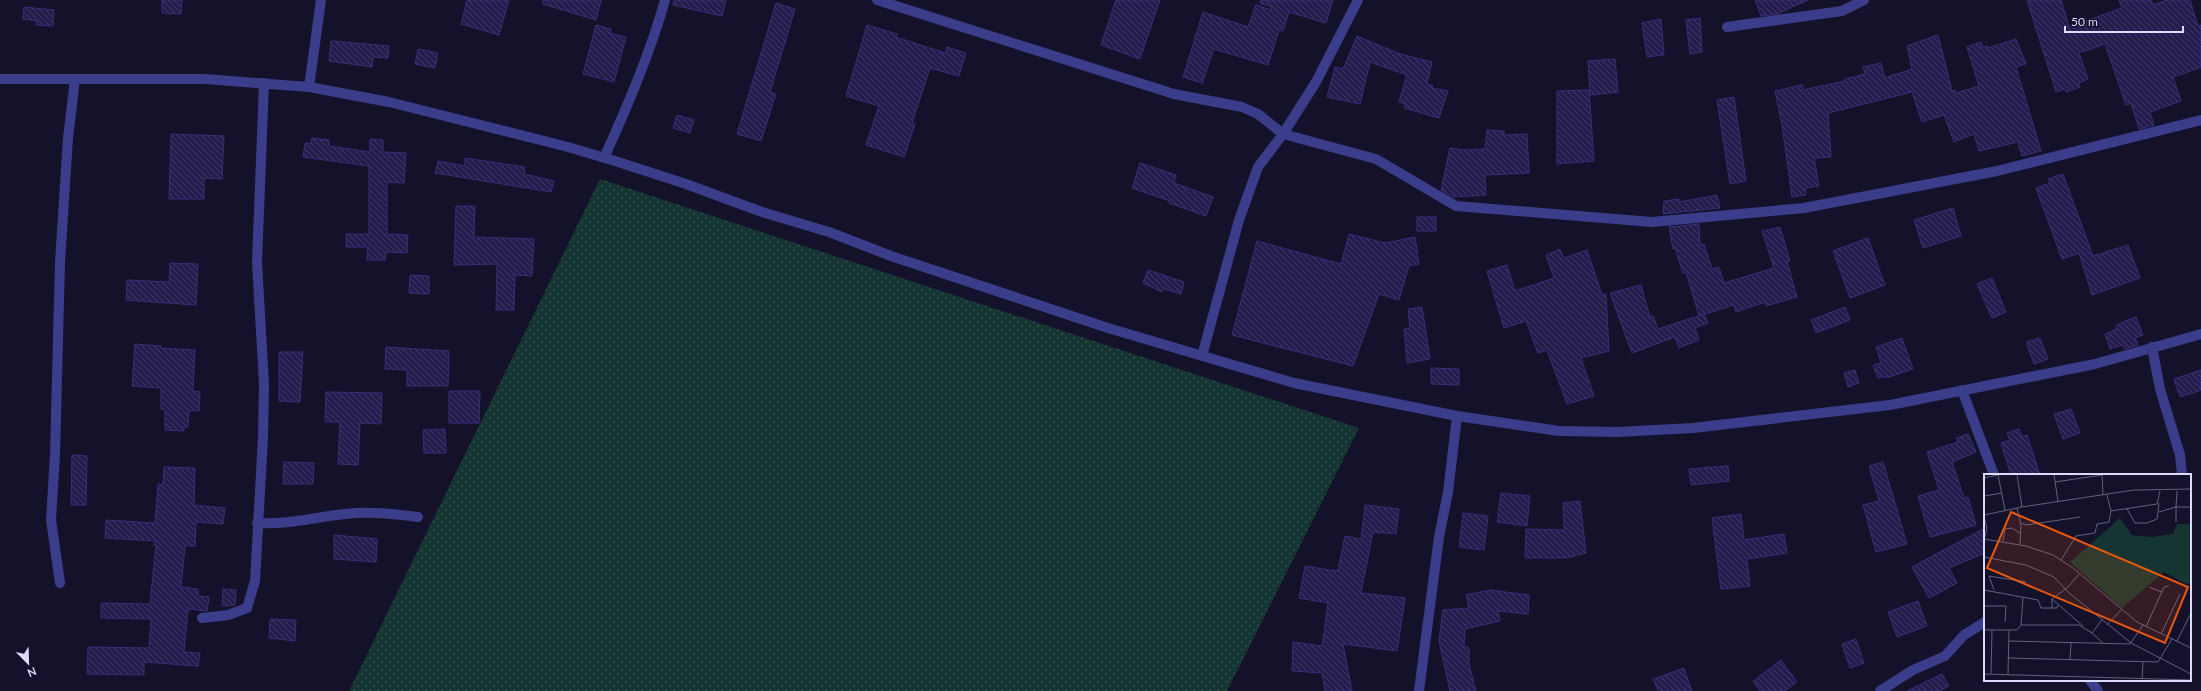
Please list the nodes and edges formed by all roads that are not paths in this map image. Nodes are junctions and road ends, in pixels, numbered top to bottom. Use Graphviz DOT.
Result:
graph roads {
  1 [pos="321,0"];
  2 [pos="665,0"];
  3 [pos="877,0"];
  4 [pos="1358,0"];
  5 [pos="1864,0"];
  6 [pos="1727,27"];
  7 [pos="0,79"];
  8 [pos="75,79"];
  9 [pos="264,83"];
  10 [pos="309,87"];
  11 [pos="2201,120"];
  12 [pos="1283,134"];
  13 [pos="604,158"];
  14 [pos="2201,334"];
  15 [pos="2152,347"];
  16 [pos="1202,356"];
  17 [pos="1962,390"];
  18 [pos="1457,416"];
  19 [pos="1994,474"];
  20 [pos="2182,474"];
  21 [pos="418,517"];
  22 [pos="257,523"];
  23 [pos="60,583"];
  24 [pos="202,618"];
  25 [pos="1984,623"];
  26 [pos="2091,681"];
  27 [pos="1419,691"];
  28 [pos="1880,691"];
  29 [pos="2098,691"];
  1 -- 10 [label="street"];
  2 -- 13 [label="street"];
  3 -- 12 [label="street"];
  4 -- 12 [label="street"];
  5 -- 6 [label="street"];
  7 -- 8 [label="street"];
  8 -- 9 [label="street"];
  8 -- 23 [label="street"];
  9 -- 10 [label="street"];
  9 -- 22 [label="street"];
  10 -- 13 [label="street"];
  11 -- 12 [label="street"];
  12 -- 16 [label="street"];
  13 -- 16 [label="street"];
  14 -- 15 [label="street"];
  15 -- 17 [label="street"];
  15 -- 20 [label="street"];
  16 -- 18 [label="street"];
  17 -- 18 [label="street"];
  17 -- 19 [label="street"];
  18 -- 27 [label="street"];
  21 -- 22 [label="street"];
  22 -- 24 [label="street"];
  25 -- 28 [label="street"];
  26 -- 29 [label="street"];
}
